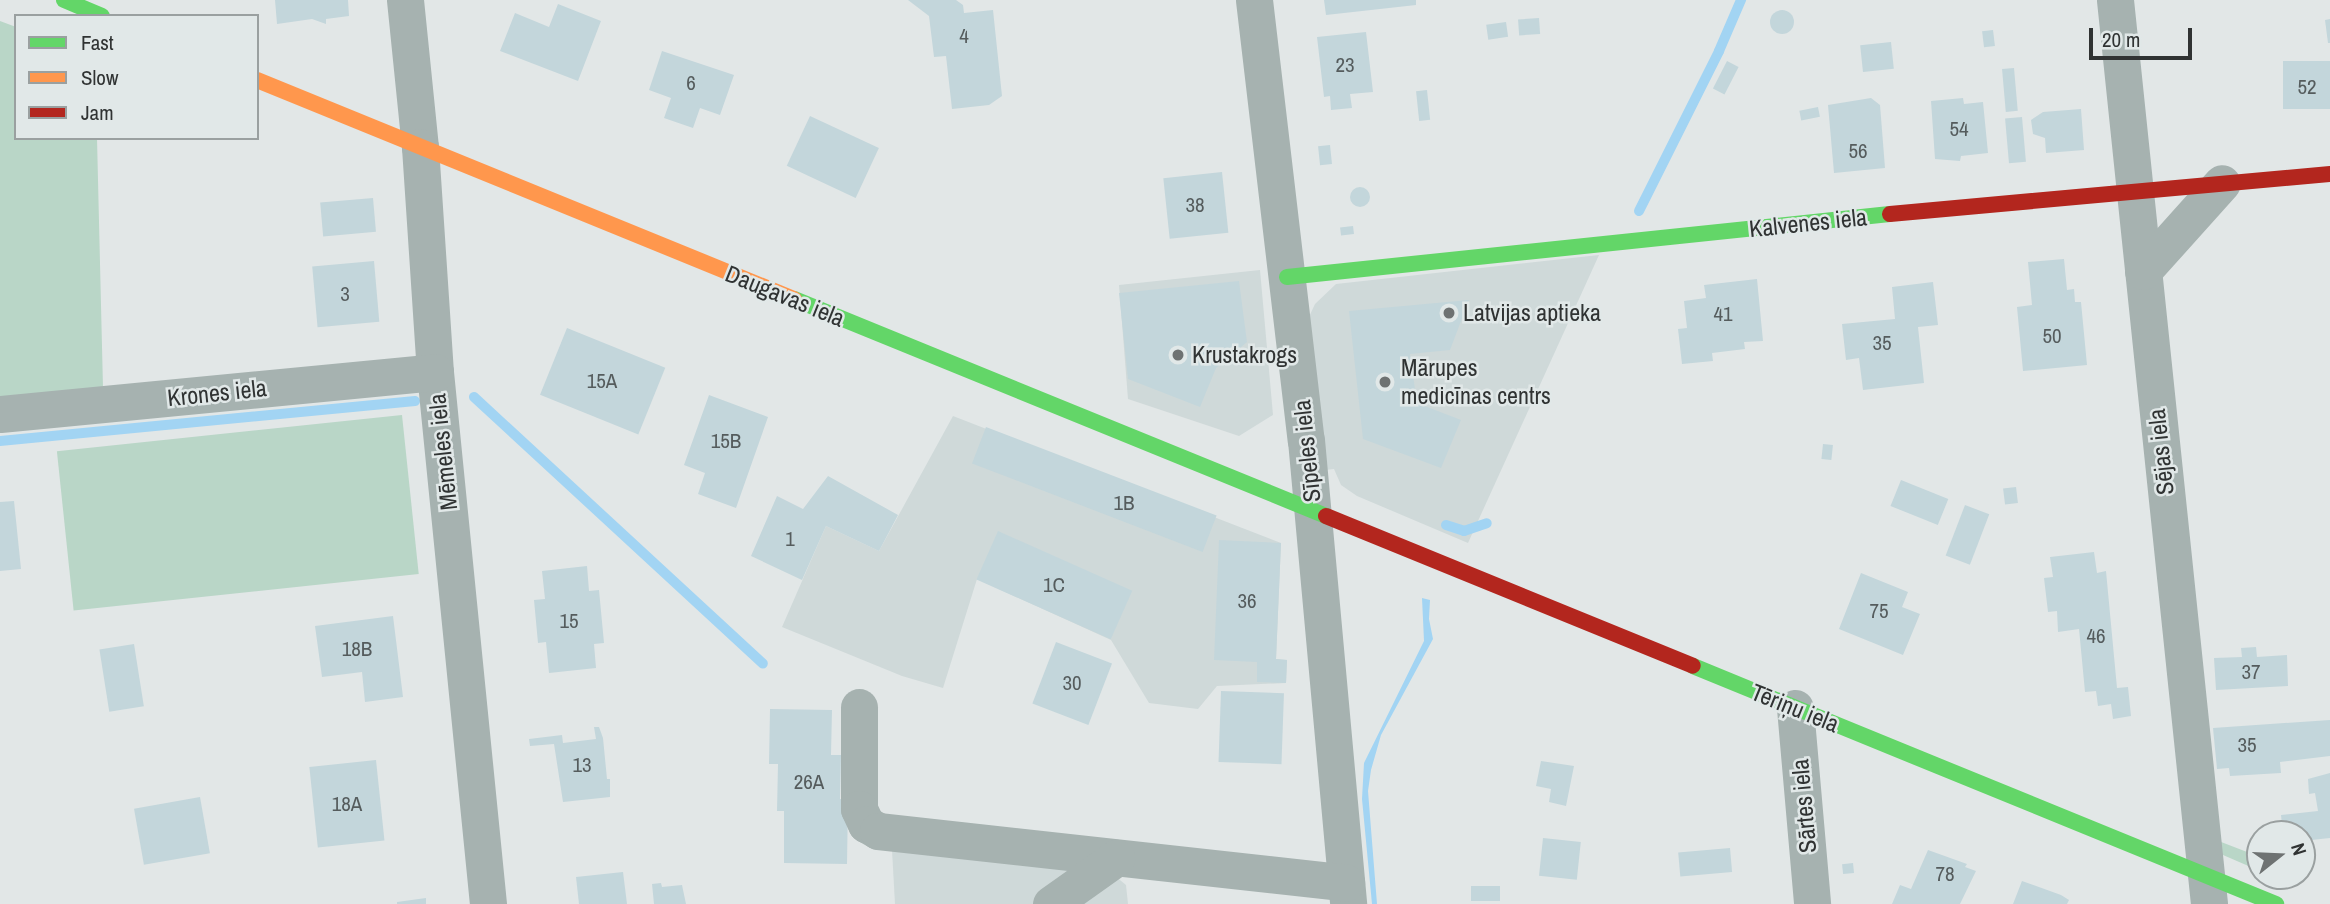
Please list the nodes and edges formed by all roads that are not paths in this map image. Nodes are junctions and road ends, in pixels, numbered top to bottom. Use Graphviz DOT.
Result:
graph roads {
  1 [pos="64,0"];
  2 [pos="405,0"];
  3 [pos="1254,0"];
  4 [pos="2115,0"];
  5 [pos="97,14"];
  6 [pos="259,81"];
  7 [pos="420,147"];
  8 [pos="2330,174"];
  9 [pos="2222,183"];
  10 [pos="2134,193"];
  11 [pos="2143,271"];
  12 [pos="1287,277"];
  13 [pos="435,372"];
  14 [pos="0,414"];
  15 [pos="1313,512"];
  16 [pos="859,707"];
  17 [pos="1795,708"];
  18 [pos="1116,858"];
  19 [pos="2208,890"];
  20 [pos="1347,894"];
  21 [pos="488,904"];
  22 [pos="1051,904"];
  23 [pos="1812,904"];
  24 [pos="2276,904"];
  1 -- 5 [label="main road"];
  2 -- 7 [label="street, Mēmeles iela"];
  3 -- 12 [label="street, Sīpeles iela"];
  4 -- 10 [label="street, Sējas iela"];
  6 -- 7 [label="main road, Daugavas iela"];
  7 -- 13 [label="street, Mēmeles iela"];
  7 -- 15 [label="main road, Daugavas iela"];
  8 -- 9 [label="main road, Kalvenes iela"];
  9 -- 10 [label="main road, Kalvenes iela"];
  9 -- 11 [label="street"];
  10 -- 11 [label="street, Sējas iela"];
  10 -- 12 [label="main road, Kalvenes iela"];
  11 -- 19 [label="street, Sējas iela"];
  12 -- 15 [label="street, Sīpeles iela"];
  13 -- 14 [label="street, Krones iela"];
  13 -- 21 [label="street, Mēmeles iela"];
  15 -- 17 [label="main road, Tēriņu iela"];
  15 -- 20 [label="street, Sīpeles iela"];
  16 -- 18 [label="street"];
  17 -- 19 [label="main road, Tēriņu iela"];
  17 -- 23 [label="street, Sārtes iela"];
  18 -- 20 [label="street"];
  18 -- 22 [label="street"];
  19 -- 24 [label="main road, Tēriņu iela"];
}
